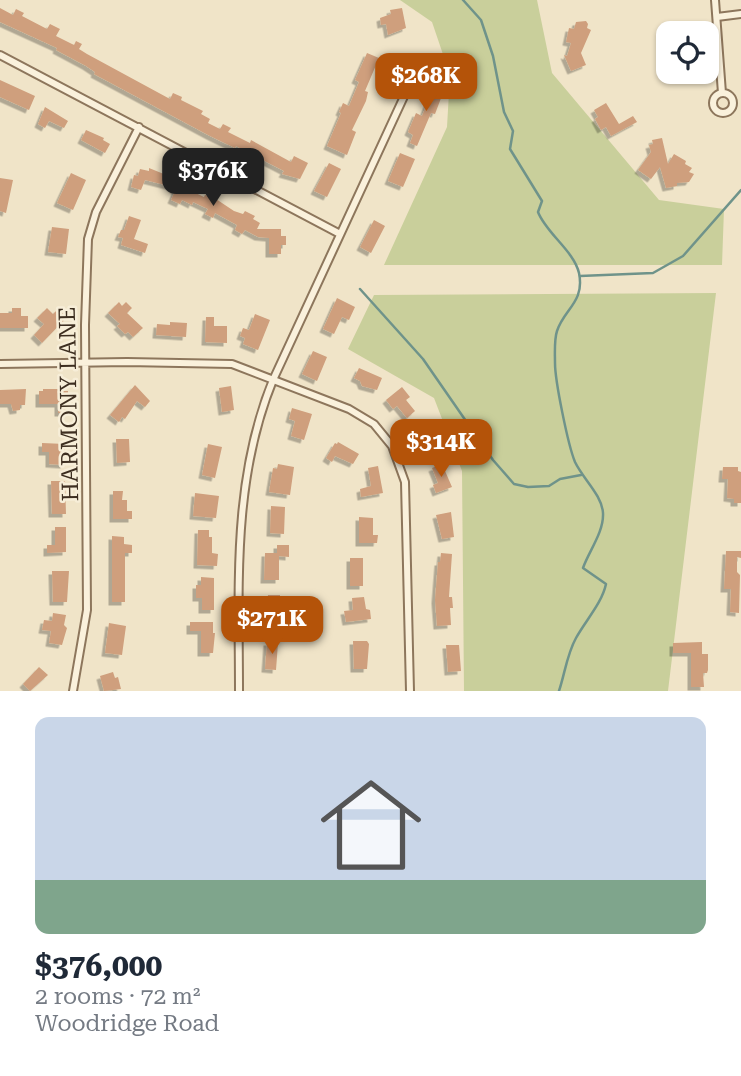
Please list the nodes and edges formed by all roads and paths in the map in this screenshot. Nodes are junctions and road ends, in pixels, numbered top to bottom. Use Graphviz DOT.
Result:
graph roads {
  1 [pos="715,0"];
  2 [pos="741,14"];
  3 [pos="716,17"];
  4 [pos="0,55"];
  5 [pos="413,77"];
  6 [pos="722,93"];
  7 [pos="139,127"];
  8 [pos="340,234"];
  9 [pos="86,363"];
  10 [pos="0,364"];
  11 [pos="273,380"];
  12 [pos="73,691"];
  13 [pos="239,691"];
  14 [pos="410,691"];
  1 -- 3 [label="street"];
  2 -- 3 [label="street"];
  3 -- 6 [label="street"];
  4 -- 7 [label="street"];
  5 -- 8 [label="street"];
  7 -- 8 [label="street"];
  7 -- 9 [label="street, HARMONY LANE"];
  8 -- 11 [label="street"];
  9 -- 10 [label="street"];
  9 -- 11 [label="street"];
  9 -- 12 [label="street, HARMONY LANE"];
  11 -- 13 [label="street"];
  11 -- 14 [label="street"];
}
